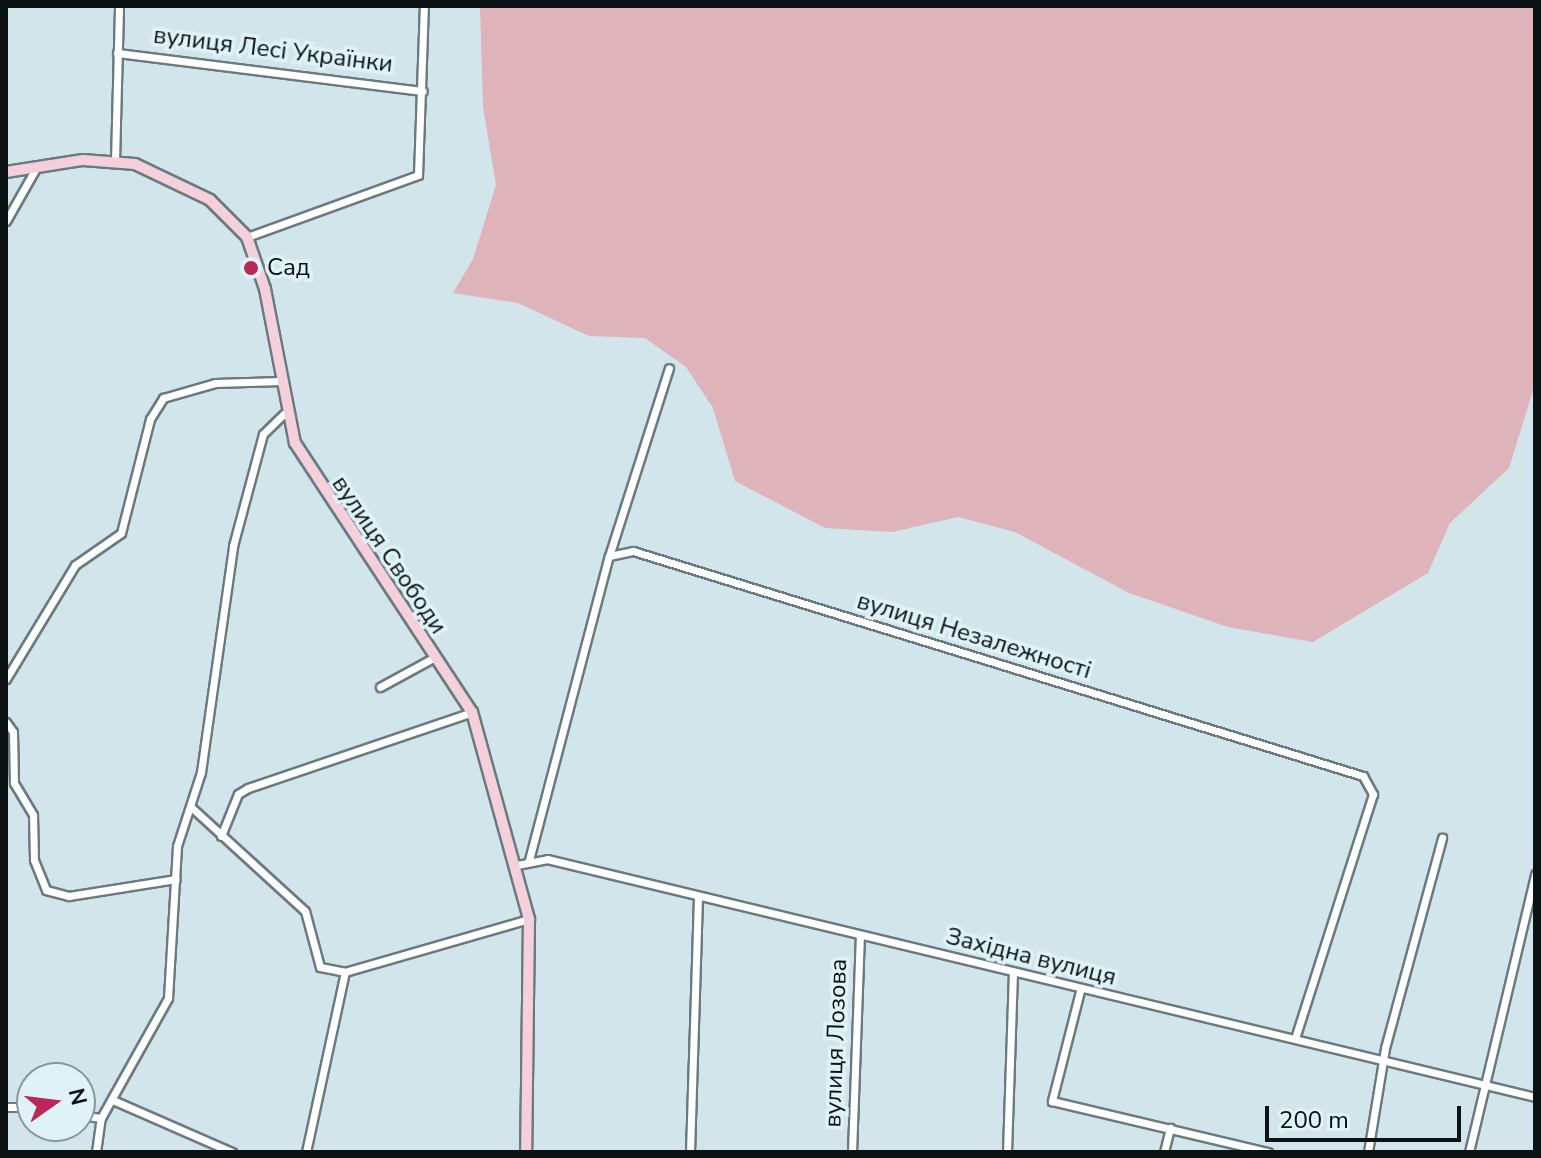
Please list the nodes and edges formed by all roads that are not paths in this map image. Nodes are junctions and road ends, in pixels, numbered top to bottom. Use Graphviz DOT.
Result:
graph roads {
  1 [pos="119,6"];
  2 [pos="424,6"];
  3 [pos="117,53"];
  4 [pos="423,91"];
  5 [pos="115,161"];
  6 [pos="36,168"];
  7 [pos="6,172"];
  8 [pos="6,221"];
  9 [pos="247,237"];
  10 [pos="669,368"];
  11 [pos="281,381"];
  12 [pos="284,414"];
  13 [pos="609,556"];
  14 [pos="435,657"];
  15 [pos="6,679"];
  16 [pos="380,687"];
  17 [pos="472,712"];
  18 [pos="6,722"];
  19 [pos="191,807"];
  20 [pos="221,836"];
  21 [pos="1442,838"];
  22 [pos="529,860"];
  23 [pos="517,865"];
  24 [pos="1535,874"];
  25 [pos="176,879"];
  26 [pos="698,899"];
  27 [pos="1525,918"];
  28 [pos="529,919"];
  29 [pos="1535,920"];
  30 [pos="860,936"];
  31 [pos="345,972"];
  32 [pos="1013,973"];
  33 [pos="1080,991"];
  34 [pos="1295,1038"];
  35 [pos="1383,1058"];
  36 [pos="1484,1080"];
  37 [pos="1535,1097"];
  38 [pos="115,1101"];
  39 [pos="96,1117"];
  40 [pos="101,1118"];
  41 [pos="1170,1128"];
  42 [pos="96,1152"];
  43 [pos="232,1152"];
  44 [pos="306,1152"];
  45 [pos="526,1152"];
  46 [pos="690,1152"];
  47 [pos="852,1152"];
  48 [pos="1007,1152"];
  49 [pos="1164,1152"];
  50 [pos="1268,1152"];
  51 [pos="1368,1152"];
  52 [pos="1469,1152"];
  1 -- 3 [label="street"];
  2 -- 4 [label="street"];
  3 -- 4 [label="street, вулиця Лесі Українки"];
  3 -- 5 [label="street"];
  4 -- 9 [label="street"];
  5 -- 6 [label="street, вулиця Свободи"];
  5 -- 9 [label="street, вулиця Свободи"];
  6 -- 7 [label="street, вулиця Свободи"];
  6 -- 8 [label="street"];
  9 -- 11 [label="street, вулиця Свободи"];
  10 -- 13 [label="street"];
  11 -- 12 [label="street, вулиця Свободи"];
  11 -- 15 [label="street"];
  12 -- 14 [label="street, вулиця Свободи"];
  12 -- 19 [label="street"];
  13 -- 22 [label="street"];
  13 -- 34 [label="street, вулиця Незалежності"];
  14 -- 16 [label="street"];
  14 -- 17 [label="street, вулиця Свободи"];
  17 -- 20 [label="street"];
  17 -- 23 [label="street, вулиця Свободи"];
  18 -- 25 [label="street"];
  19 -- 20 [label="street"];
  19 -- 25 [label="street"];
  20 -- 31 [label="street"];
  21 -- 35 [label="street"];
  22 -- 23 [label="street"];
  22 -- 26 [label="street, Західна вулиця"];
  23 -- 28 [label="street, вулиця Свободи"];
  24 -- 27 [label="street"];
  25 -- 38 [label="street"];
  26 -- 30 [label="street, Західна вулиця"];
  26 -- 46 [label="street"];
  27 -- 29 [label="street"];
  27 -- 36 [label="street"];
  28 -- 31 [label="street"];
  28 -- 45 [label="street, вулиця Свободи"];
  30 -- 32 [label="street, Західна вулиця"];
  30 -- 47 [label="street, вулиця Лозова"];
  31 -- 44 [label="street"];
  32 -- 33 [label="street, Західна вулиця"];
  32 -- 48 [label="street"];
  33 -- 34 [label="street, Західна вулиця"];
  33 -- 41 [label="street"];
  34 -- 35 [label="street, Західна вулиця"];
  35 -- 36 [label="street, Західна вулиця"];
  35 -- 51 [label="street"];
  36 -- 37 [label="street, Західна вулиця"];
  36 -- 52 [label="street"];
  38 -- 40 [label="street"];
  38 -- 43 [label="street"];
  39 -- 40 [label="street"];
  40 -- 42 [label="street"];
  41 -- 49 [label="street"];
  41 -- 50 [label="street"];
}
